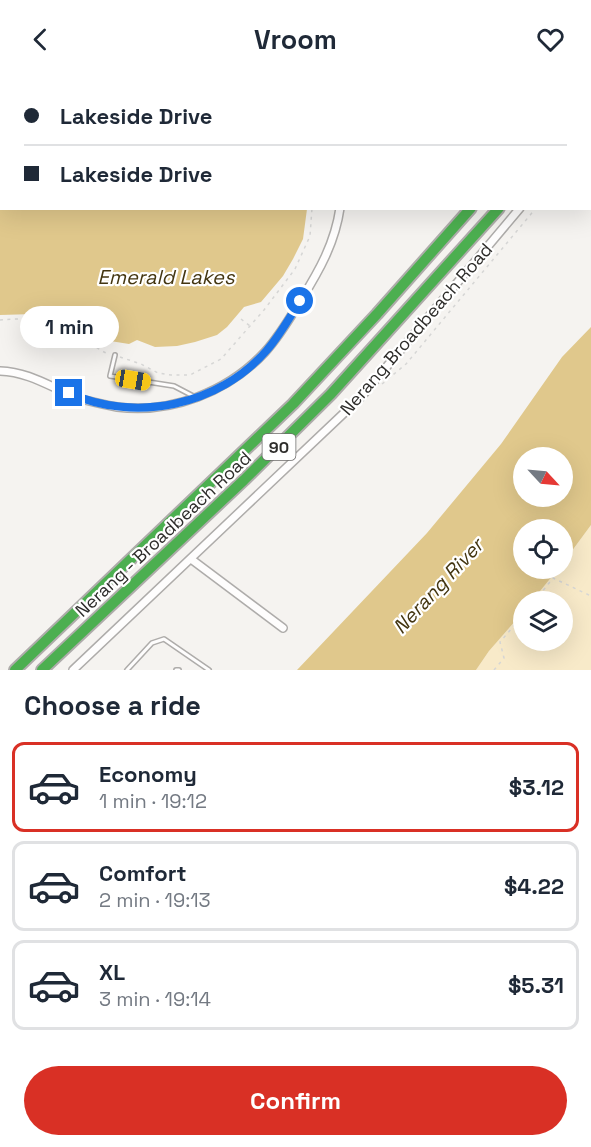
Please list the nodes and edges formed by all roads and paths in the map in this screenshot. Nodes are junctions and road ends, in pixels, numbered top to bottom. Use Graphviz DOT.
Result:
graph roads {
  1 [pos="312,210"];
  2 [pos="340,210"];
  3 [pos="469,210"];
  4 [pos="497,210"];
  5 [pos="518,210"];
  6 [pos="241,319"];
  7 [pos="0,320"];
  8 [pos="251,326"];
  9 [pos="115,355"];
  10 [pos="0,371"];
  11 [pos="196,397"];
  12 [pos="191,559"];
  13 [pos="543,591"];
  14 [pos="591,596"];
  15 [pos="513,627"];
  16 [pos="283,628"];
  17 [pos="15,670"];
  18 [pos="42,670"];
  19 [pos="73,670"];
  20 [pos="127,670"];
  21 [pos="209,670"];
  22 [pos="494,670"];
  1 -- 8 [label="path"];
  2 -- 11 [label="street"];
  3 -- 17 [label="main road, Nerang - Broadbeach Road / 90"];
  4 -- 18 [label="main road, Nerang - Broadbeach Road / 90"];
  5 -- 12 [label="street, Nerang Broadbeach Road"];
  6 -- 8 [label="path"];
  7 -- 9 [label="path"];
  8 -- 9 [label="path"];
  9 -- 11 [label="lane"];
  10 -- 11 [label="street"];
  12 -- 16 [label="street"];
  12 -- 19 [label="street, Nerang Broadbeach Road"];
  13 -- 14 [label="path"];
  15 -- 22 [label="path"];
  20 -- 21 [label="lane"];
}
